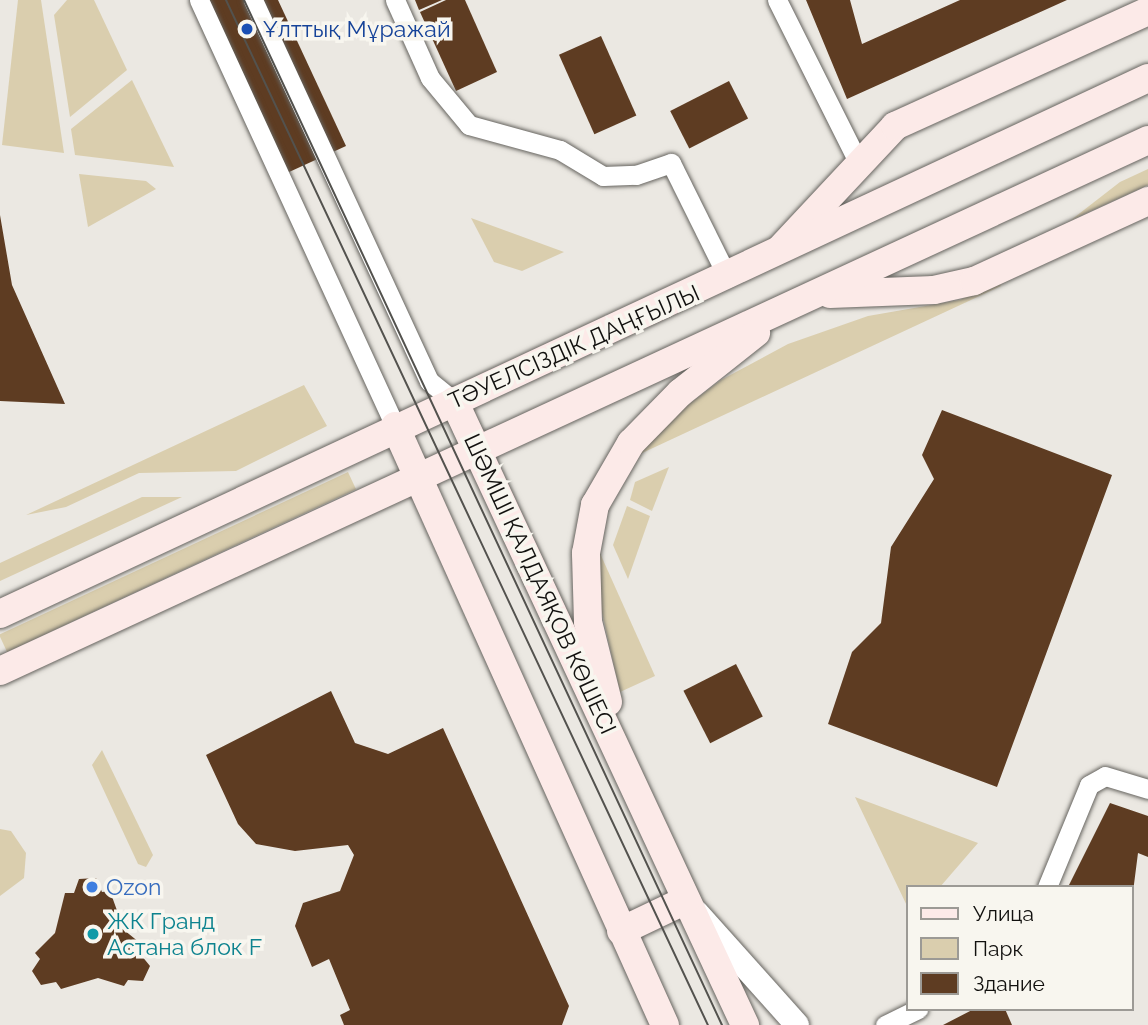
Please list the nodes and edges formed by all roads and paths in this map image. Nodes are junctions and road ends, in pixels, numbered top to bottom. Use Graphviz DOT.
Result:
graph roads {
  1 [pos="200,0"];
  2 [pos="253,0"];
  3 [pos="395,0"];
  4 [pos="778,0"];
  5 [pos="1148,11"];
  6 [pos="1148,78"];
  7 [pos="1148,140"];
  8 [pos="857,160"];
  9 [pos="1148,201"];
  10 [pos="774,256"];
  11 [pos="728,278"];
  12 [pos="817,294"];
  13 [pos="784,309"];
  14 [pos="454,401"];
  15 [pos="395,426"];
  16 [pos="480,452"];
  17 [pos="419,478"];
  18 [pos="0,614"];
  19 [pos="0,671"];
  20 [pos="629,779"];
  21 [pos="1148,789"];
  22 [pos="1047,885"];
  23 [pos="686,900"];
  24 [pos="621,931"];
  25 [pos="915,1011"];
  26 [pos="664,1025"];
  27 [pos="745,1025"];
  28 [pos="797,1025"];
  29 [pos="885,1025"];
  1 -- 15 [label="street"];
  2 -- 14 [label="street, ШӘМШІ ҚАЛДАЯҚОВ КӨШЕСІ"];
  3 -- 11 [label="street"];
  4 -- 8 [label="street"];
  5 -- 8 [label="main road"];
  6 -- 10 [label="main road, ТӘУЕЛСІЗДІК ДАҢҒЫЛЫ"];
  7 -- 12 [label="main road"];
  8 -- 10 [label="main road"];
  9 -- 12 [label="main road"];
  10 -- 11 [label="main road, ТӘУЕЛСІЗДІК ДАҢҒЫЛЫ"];
  11 -- 14 [label="main road, ТӘУЕЛСІЗДІК ДАҢҒЫЛЫ"];
  12 -- 13 [label="main road"];
  13 -- 16 [label="main road"];
  13 -- 20 [label="main road"];
  14 -- 15 [label="main road, ТӘУЕЛСІЗДІК ДАҢҒЫЛЫ"];
  14 -- 16 [label="main road, ШӘМШІ ҚАЛДАЯҚОВ КӨШЕСІ"];
  15 -- 17 [label="main road"];
  15 -- 18 [label="main road, ТӘУЕЛСІЗДІК ДАҢҒЫЛЫ"];
  16 -- 17 [label="main road"];
  16 -- 20 [label="main road, ШӘМШІ ҚАЛДАЯҚОВ КӨШЕСІ"];
  17 -- 19 [label="main road"];
  17 -- 24 [label="main road"];
  20 -- 23 [label="main road, ШӘМШІ ҚАЛДАЯҚОВ КӨШЕСІ"];
  21 -- 22 [label="street"];
  23 -- 24 [label="main road"];
  23 -- 27 [label="main road, ШӘМШІ ҚАЛДАЯҚОВ КӨШЕСІ"];
  23 -- 28 [label="street"];
  24 -- 26 [label="main road"];
  25 -- 29 [label="street"];
}
